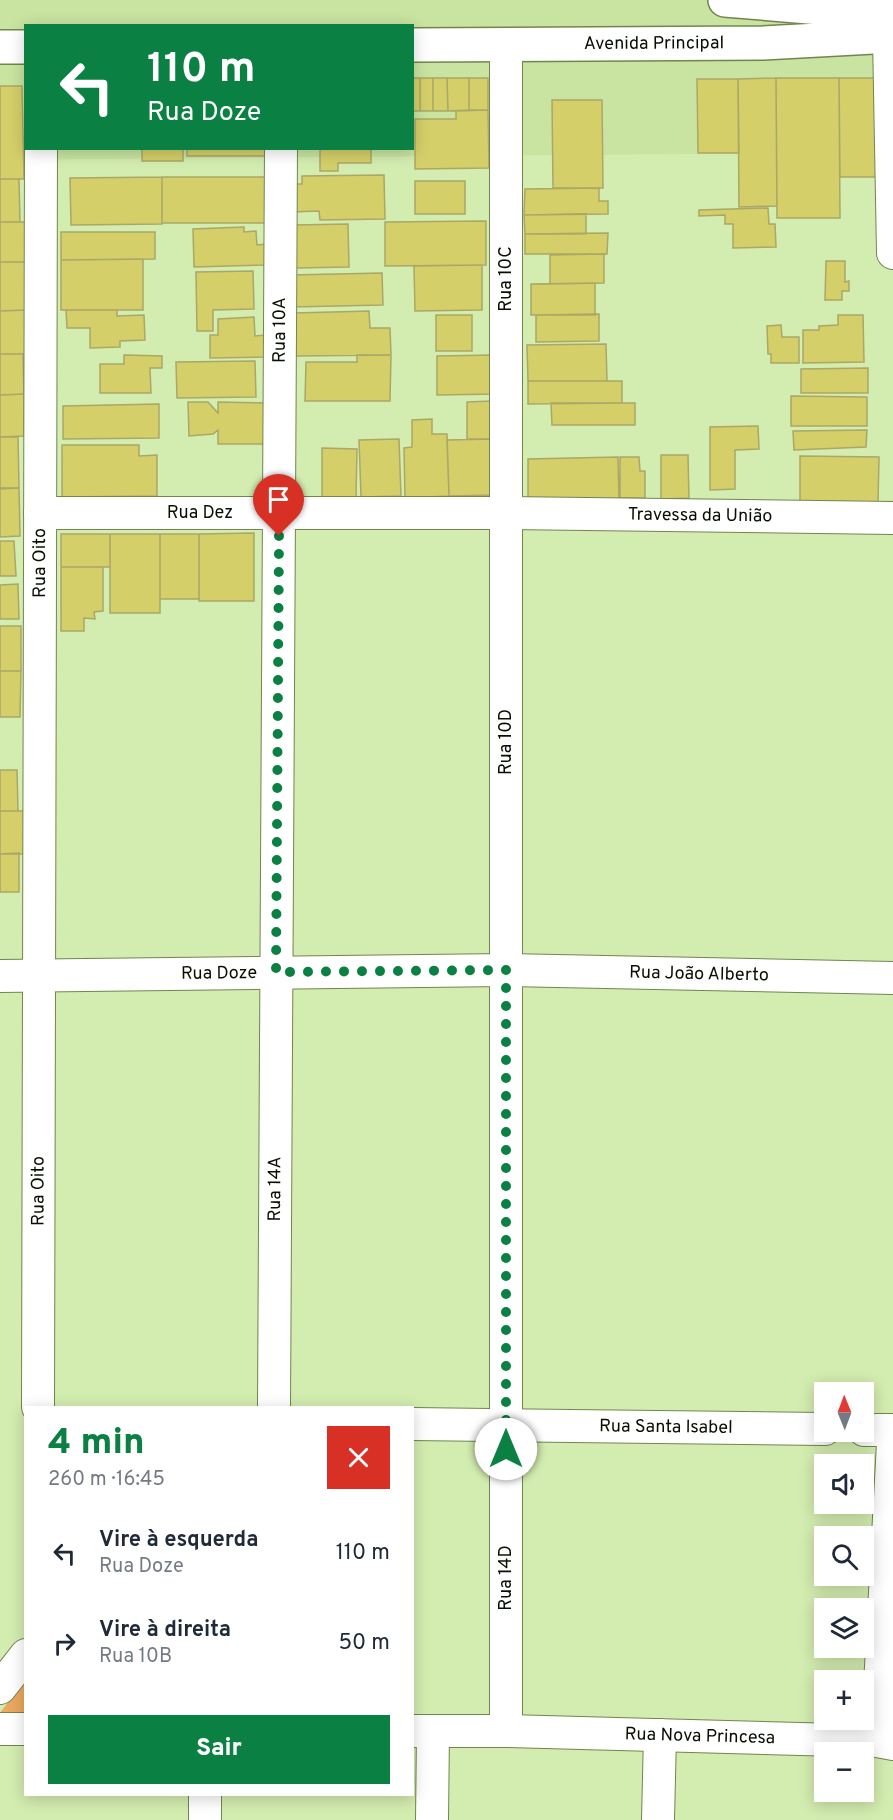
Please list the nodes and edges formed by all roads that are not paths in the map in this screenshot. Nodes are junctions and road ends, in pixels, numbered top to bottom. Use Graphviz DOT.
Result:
graph roads {
  1 [pos="725,0"];
  2 [pos="892,29"];
  3 [pos="414,45"];
  4 [pos="506,45"];
  5 [pos="24,46"];
  6 [pos="0,47"];
  7 [pos="41,150"];
  8 [pos="280,150"];
  9 [pos="893,253"];
  10 [pos="40,513"];
  11 [pos="279,513"];
  12 [pos="506,513"];
  13 [pos="893,518"];
  14 [pos="506,970"];
  15 [pos="276,972"];
  16 [pos="39,975"];
  17 [pos="0,976"];
  18 [pos="893,978"];
  19 [pos="38,1406"];
  20 [pos="274,1406"];
  21 [pos="414,1424"];
  22 [pos="506,1425"];
  23 [pos="814,1429"];
  24 [pos="874,1430"];
  25 [pos="893,1430"];
  26 [pos="893,1443"];
  27 [pos="16,1657"];
  28 [pos="0,1688"];
  29 [pos="0,1729"];
  30 [pos="24,1729"];
  31 [pos="423,1731"];
  32 [pos="506,1731"];
  33 [pos="660,1735"];
  34 [pos="885,1743"];
  35 [pos="205,1796"];
  36 [pos="205,1820"];
  37 [pos="432,1820"];
  38 [pos="658,1820"];
  1 -- 2 [label="main road"];
  2 -- 4 [label="main road, Avenida Principal"];
  2 -- 9 [label="street"];
  3 -- 4 [label="main road, Avenida Principal"];
  4 -- 12 [label="street, Rua 10C"];
  5 -- 6 [label="main road"];
  7 -- 10 [label="street, Rua Oito"];
  8 -- 11 [label="street, Rua 10A"];
  10 -- 11 [label="street, Rua Dez"];
  10 -- 16 [label="street, Rua Oito"];
  11 -- 12 [label="street, Rua Dez"];
  11 -- 15 [label="street, Rua 10A"];
  12 -- 13 [label="street, Travessa da União"];
  12 -- 14 [label="street, Rua 10D"];
  14 -- 15 [label="street, Rua Doze"];
  14 -- 18 [label="street, Rua João Alberto"];
  14 -- 22 [label="street, Rua 10D"];
  15 -- 16 [label="street, Rua Doze"];
  15 -- 20 [label="street, Rua 14A"];
  16 -- 17 [label="street"];
  16 -- 19 [label="street, Rua Oito"];
  21 -- 22 [label="street, Rua Santa Isabel"];
  22 -- 23 [label="street, Rua Santa Isabel"];
  22 -- 32 [label="street, Rua 14D"];
  24 -- 25 [label="street"];
  26 -- 34 [label="street"];
  27 -- 28 [label="street"];
  29 -- 30 [label="street"];
  31 -- 32 [label="street, Rua Nova Princesa"];
  31 -- 37 [label="street"];
  32 -- 33 [label="street, Rua Nova Princesa"];
  33 -- 34 [label="street, Rua Nova Princesa"];
  33 -- 38 [label="street"];
  35 -- 36 [label="street"];
}
